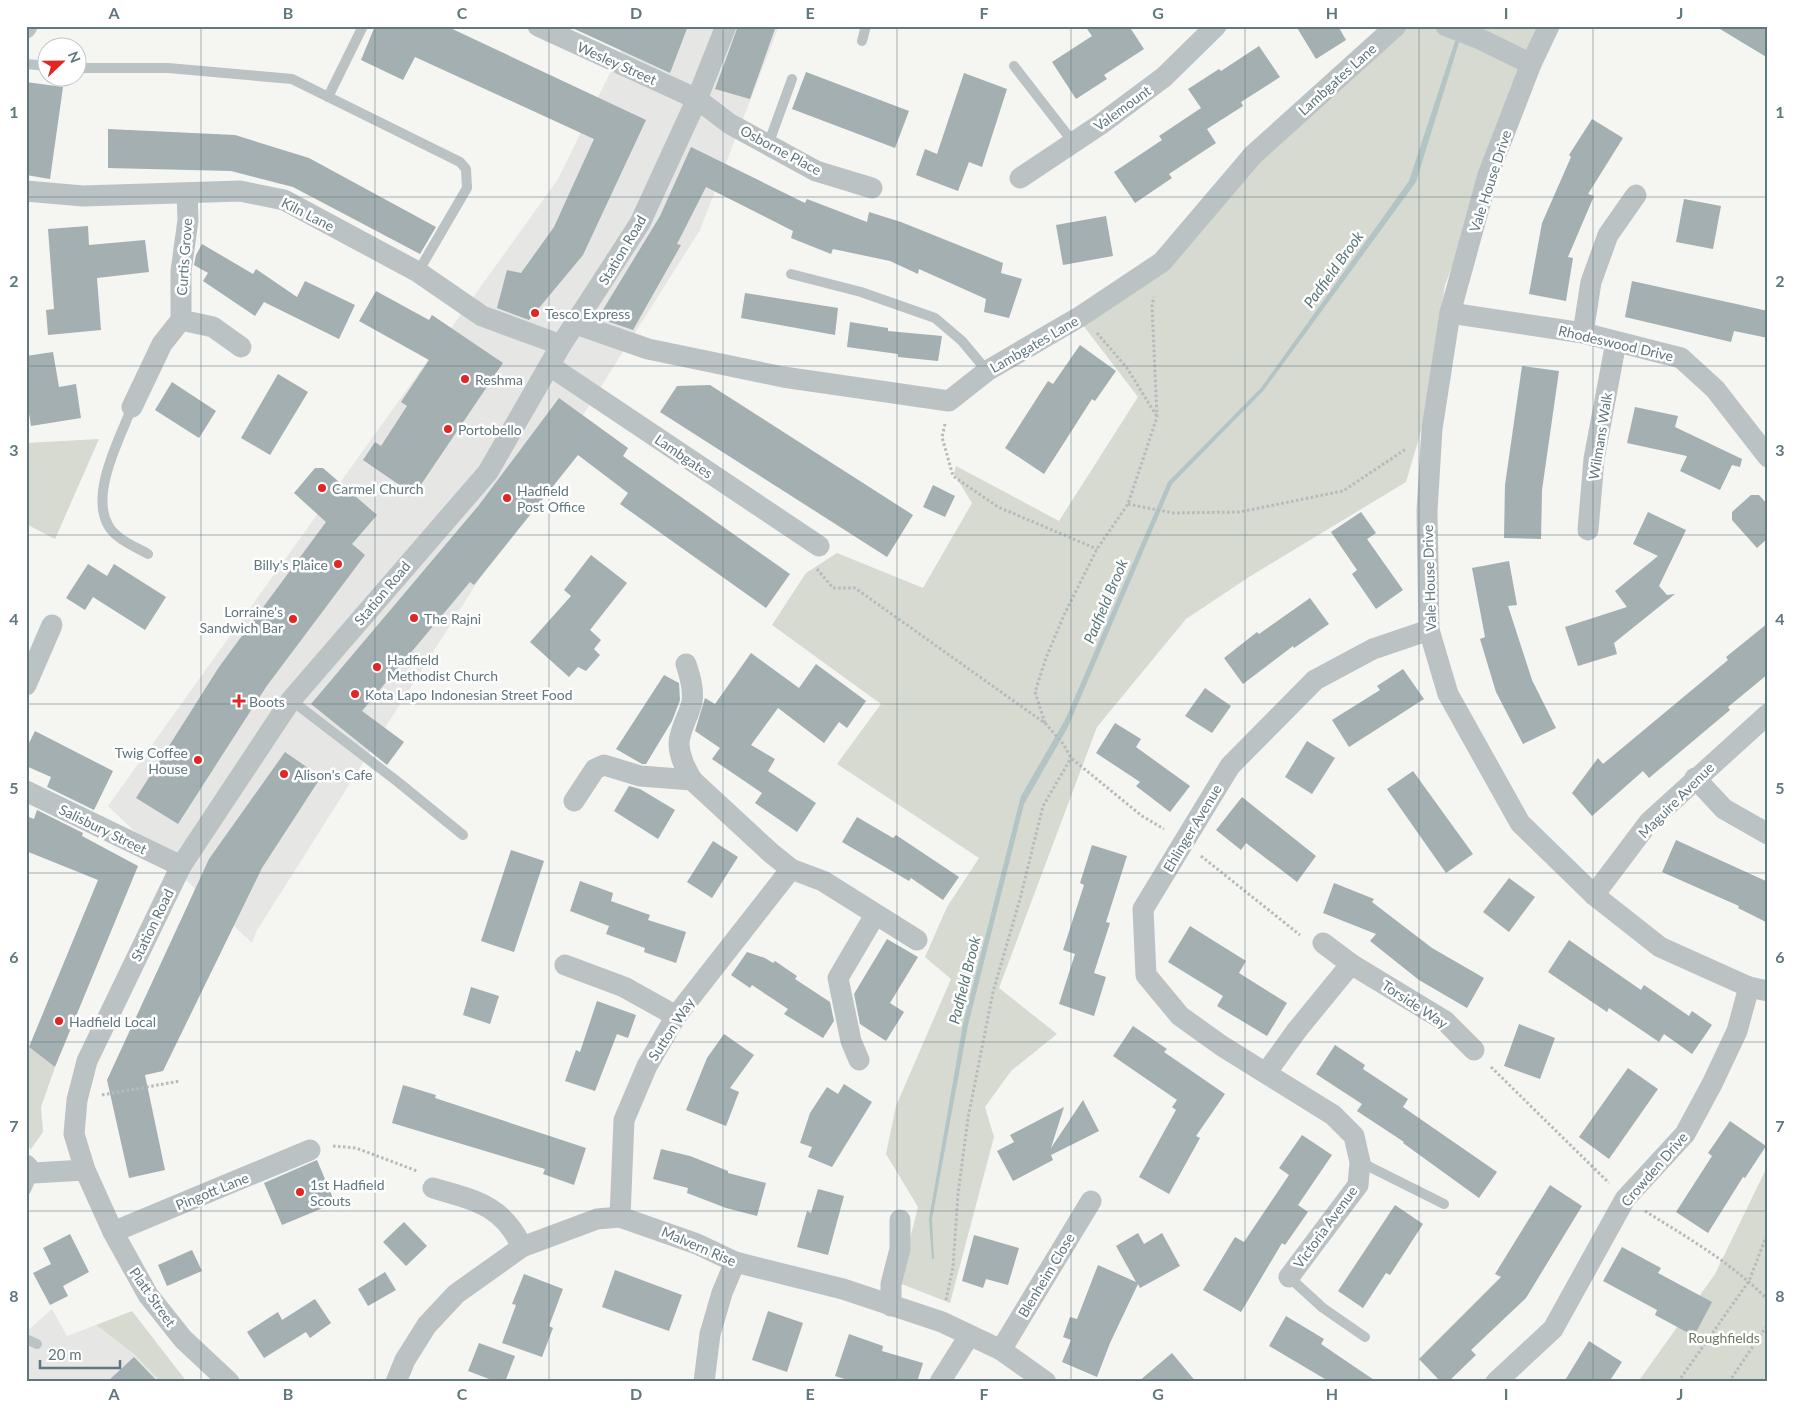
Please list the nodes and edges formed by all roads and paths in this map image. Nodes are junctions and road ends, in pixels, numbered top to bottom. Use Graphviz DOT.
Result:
graph roads {
  1 [pos="363,26"];
  2 [pos="538,26"];
  3 [pos="726,26"];
  4 [pos="866,26"];
  5 [pos="1216,26"];
  6 [pos="1396,26"];
  7 [pos="1446,26"];
  8 [pos="1549,26"];
  9 [pos="862,41"];
  10 [pos="1531,64"];
  11 [pos="1014,66"];
  12 [pos="88,68"];
  13 [pos="792,80"];
  14 [pos="328,96"];
  15 [pos="697,99"];
  16 [pos="1073,142"];
  17 [pos="768,145"];
  18 [pos="1020,178"];
  19 [pos="872,188"];
  20 [pos="26,191"];
  21 [pos="187,193"];
  22 [pos="1636,195"];
  23 [pos="1162,262"];
  24 [pos="418,272"];
  25 [pos="791,274"];
  26 [pos="1450,313"];
  27 [pos="1080,316"];
  28 [pos="181,320"];
  29 [pos="576,324"];
  30 [pos="1583,333"];
  31 [pos="1616,342"];
  32 [pos="561,345"];
  33 [pos="241,347"];
  34 [pos="550,366"];
  35 [pos="987,371"];
  36 [pos="949,401"];
  37 [pos="132,407"];
  38 [pos="1157,417"];
  39 [pos="1432,429"];
  40 [pos="1768,457"];
  41 [pos="1128,504"];
  42 [pos="1588,530"];
  43 [pos="818,546"];
  44 [pos="1098,549"];
  45 [pos="148,554"];
  46 [pos="52,625"];
  47 [pos="1429,630"];
  48 [pos="686,664"];
  49 [pos="26,685"];
  50 [pos="291,700"];
  51 [pos="1768,714"];
  52 [pos="1046,724"];
  53 [pos="1064,744"];
  54 [pos="1071,758"];
  55 [pos="1695,778"];
  56 [pos="692,780"];
  57 [pos="26,791"];
  58 [pos="574,800"];
  59 [pos="1768,834"];
  60 [pos="463,835"];
  61 [pos="180,866"];
  62 [pos="791,869"];
  63 [pos="1594,895"];
  64 [pos="875,915"];
  65 [pos="917,940"];
  66 [pos="1323,943"];
  67 [pos="1351,964"];
  68 [pos="565,965"];
  69 [pos="1758,989"];
  70 [pos="676,1016"];
  71 [pos="1474,1050"];
  72 [pos="859,1060"];
  73 [pos="1266,1074"];
  74 [pos="180,1081"];
  75 [pos="77,1100"];
  76 [pos="310,1150"];
  77 [pos="1360,1162"];
  78 [pos="85,1170"];
  79 [pos="28,1176"];
  80 [pos="433,1188"];
  81 [pos="1625,1199"];
  82 [pos="1091,1201"];
  83 [pos="1444,1204"];
  84 [pos="620,1217"];
  85 [pos="900,1220"];
  86 [pos="113,1232"];
  87 [pos="1768,1232"];
  88 [pos="522,1247"];
  89 [pos="735,1262"];
  90 [pos="1289,1277"];
  91 [pos="1749,1281"];
  92 [pos="1768,1300"];
  93 [pos="891,1306"];
  94 [pos="942,1322"];
  95 [pos="1768,1324"];
  96 [pos="970,1336"];
  97 [pos="1365,1337"];
  98 [pos="26,1339"];
  99 [pos="37,1344"];
  100 [pos="1001,1350"];
  101 [pos="229,1382"];
  102 [pos="396,1382"];
  103 [pos="704,1382"];
  104 [pos="940,1382"];
  105 [pos="1046,1382"];
  106 [pos="1496,1382"];
  107 [pos="1678,1382"];
  108 [pos="1729,1382"];
  1 -- 14 [label="lane"];
  2 -- 15 [label="street, Wesley Street"];
  3 -- 15 [label="street, Station Road"];
  4 -- 9 [label="lane"];
  5 -- 16 [label="street, Valemount"];
  6 -- 23 [label="street, Lambgates Lane"];
  7 -- 10 [label="street"];
  8 -- 10 [label="street, Vale House Drive"];
  10 -- 26 [label="street, Vale House Drive"];
  11 -- 16 [label="lane"];
  12 -- 14 [label="lane"];
  13 -- 17 [label="lane"];
  14 -- 24 [label="lane"];
  15 -- 17 [label="street, Osborne Place"];
  15 -- 29 [label="street, Station Road"];
  16 -- 18 [label="street, Valemount"];
  17 -- 19 [label="street, Osborne Place"];
  20 -- 21 [label="street, Kiln Lane"];
  21 -- 24 [label="street, Kiln Lane"];
  21 -- 28 [label="street, Curtis Grove"];
  22 -- 30 [label="street"];
  23 -- 27 [label="street, Lambgates Lane"];
  23 -- 38 [label="path"];
  24 -- 32 [label="street, Kiln Lane"];
  25 -- 35 [label="lane"];
  26 -- 30 [label="street, Rhodeswood Drive"];
  26 -- 39 [label="street, Vale House Drive"];
  27 -- 35 [label="street, Lambgates Lane"];
  27 -- 38 [label="path"];
  28 -- 33 [label="street"];
  28 -- 37 [label="street"];
  29 -- 32 [label="street, Station Road"];
  29 -- 36 [label="street"];
  30 -- 31 [label="street, Rhodeswood Drive"];
  31 -- 40 [label="street, Rhodeswood Drive"];
  31 -- 42 [label="street, Wilmans Walk"];
  32 -- 34 [label="street, Station Road"];
  34 -- 43 [label="street, Lambgates"];
  34 -- 50 [label="street, Station Road"];
  35 -- 36 [label="street, Lambgates Lane"];
  36 -- 44 [label="path"];
  37 -- 45 [label="lane"];
  38 -- 41 [label="path"];
  39 -- 41 [label="path"];
  39 -- 47 [label="street, Vale House Drive"];
  41 -- 44 [label="path"];
  43 -- 52 [label="path"];
  44 -- 52 [label="path"];
  46 -- 49 [label="street"];
  47 -- 63 [label="street, Vale House Drive"];
  47 -- 73 [label="street, Ehlinger Avenue"];
  48 -- 56 [label="street"];
  50 -- 60 [label="lane"];
  50 -- 61 [label="street, Station Road"];
  51 -- 55 [label="street, Maguire Avenue"];
  52 -- 53 [label="path"];
  54 -- 94 [label="path"];
  55 -- 59 [label="street"];
  55 -- 63 [label="street, Maguire Avenue"];
  56 -- 58 [label="street"];
  56 -- 62 [label="street"];
  57 -- 61 [label="street, Salisbury Street"];
  61 -- 75 [label="street, Station Road"];
  62 -- 64 [label="street"];
  62 -- 70 [label="street, Sutton Way"];
  63 -- 69 [label="street, Vale House Drive"];
  64 -- 65 [label="street"];
  64 -- 72 [label="street"];
  66 -- 67 [label="street, Torside Way"];
  67 -- 71 [label="street, Torside Way"];
  67 -- 73 [label="street"];
  68 -- 70 [label="street"];
  69 -- 81 [label="street, Crowden Drive"];
  70 -- 84 [label="street, Sutton Way"];
  71 -- 81 [label="path"];
  73 -- 77 [label="street, Victoria Avenue"];
  74 -- 75 [label="path"];
  75 -- 78 [label="street, Station Road"];
  76 -- 80 [label="path"];
  76 -- 86 [label="street, Pingott Lane"];
  77 -- 83 [label="lane"];
  77 -- 90 [label="street, Victoria Avenue"];
  78 -- 79 [label="street"];
  78 -- 86 [label="street, Platt Street"];
  80 -- 88 [label="street"];
  81 -- 91 [label="path"];
  81 -- 106 [label="street, Crowden Drive"];
  82 -- 100 [label="street, Blenheim Close"];
  84 -- 88 [label="street, Malvern Rise"];
  84 -- 89 [label="street, Malvern Rise"];
  85 -- 93 [label="street"];
  86 -- 101 [label="street, Platt Street"];
  87 -- 91 [label="path"];
  88 -- 102 [label="street, Malvern Rise"];
  89 -- 93 [label="street, Malvern Rise"];
  89 -- 103 [label="street"];
  90 -- 97 [label="lane"];
  91 -- 92 [label="path"];
  91 -- 107 [label="path"];
  93 -- 94 [label="street, Malvern Rise"];
  94 -- 96 [label="street, Malvern Rise"];
  95 -- 108 [label="path"];
  96 -- 100 [label="street, Malvern Rise"];
  96 -- 104 [label="street"];
  98 -- 99 [label="lane"];
  100 -- 105 [label="street, Malvern Rise"];
}
